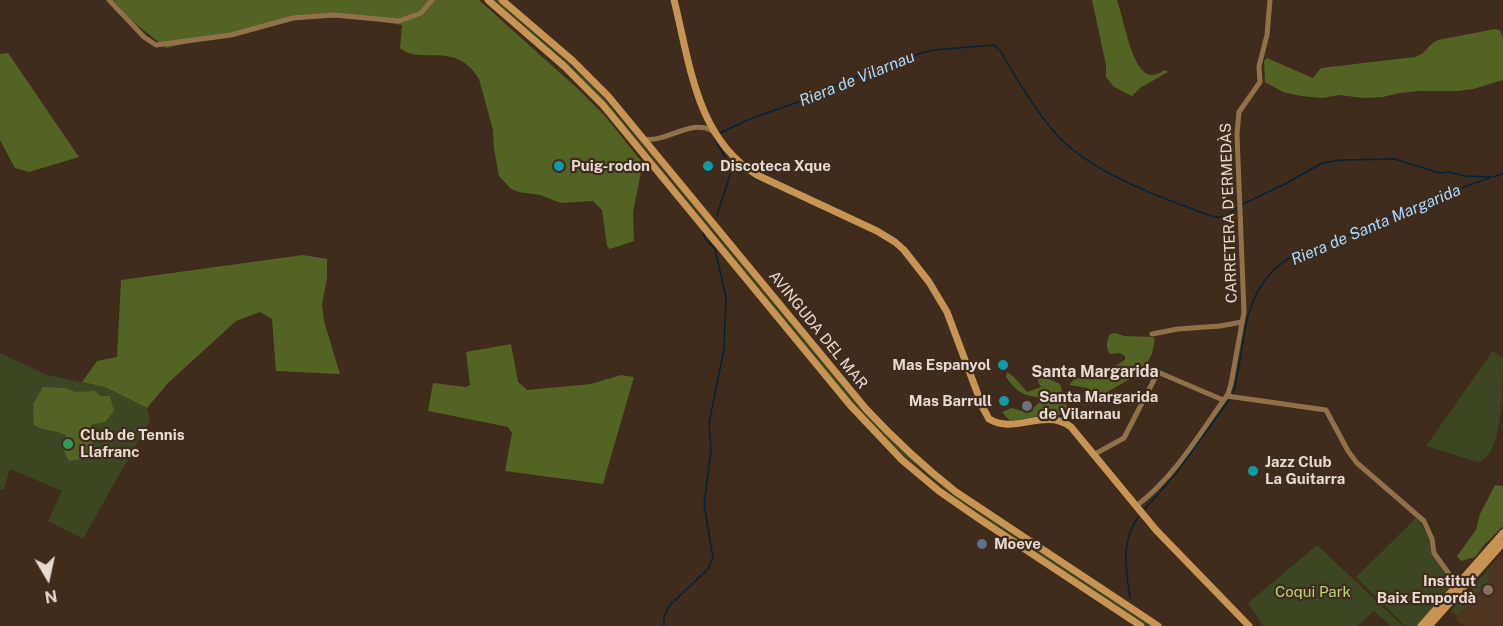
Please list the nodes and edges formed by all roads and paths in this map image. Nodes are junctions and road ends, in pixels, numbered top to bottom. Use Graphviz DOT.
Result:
graph roads {
  1 [pos="110,0"];
  2 [pos="432,0"];
  3 [pos="488,0"];
  4 [pos="502,0"];
  5 [pos="674,0"];
  6 [pos="1270,0"];
  7 [pos="704,113"];
  8 [pos="698,126"];
  9 [pos="713,131"];
  10 [pos="643,139"];
  11 [pos="658,139"];
  12 [pos="658,156"];
  13 [pos="1242,322"];
  14 [pos="1152,334"];
  15 [pos="1225,398"];
  16 [pos="1093,455"];
  17 [pos="1137,507"];
  18 [pos="1503,533"];
  19 [pos="1503,543"];
  20 [pos="1457,585"];
  21 [pos="1141,626"];
  22 [pos="1158,626"];
  23 [pos="1249,626"];
  24 [pos="1421,626"];
  25 [pos="1429,626"];
  1 -- 2 [label="street"];
  3 -- 21 [label="main road, AVINGUDA DEL MAR"];
  4 -- 10 [label="main road, AVINGUDA DEL MAR"];
  5 -- 7 [label="main road"];
  6 -- 13 [label="street, CARRETERA D'ERMEDÀS"];
  7 -- 8 [label="street"];
  7 -- 9 [label="main road"];
  8 -- 9 [label="street"];
  8 -- 11 [label="street"];
  9 -- 16 [label="main road"];
  10 -- 11 [label="street"];
  10 -- 12 [label="main road, AVINGUDA DEL MAR"];
  11 -- 12 [label="street"];
  12 -- 22 [label="main road, AVINGUDA DEL MAR"];
  13 -- 14 [label="street"];
  13 -- 15 [label="street, CARRETERA D'ERMEDÀS"];
  15 -- 16 [label="street"];
  15 -- 17 [label="street, CARRETERA D'ERMEDÀS"];
  15 -- 20 [label="street"];
  16 -- 17 [label="main road"];
  17 -- 23 [label="main road"];
  18 -- 20 [label="main road"];
  19 -- 25 [label="main road"];
  20 -- 24 [label="main road"];
}
